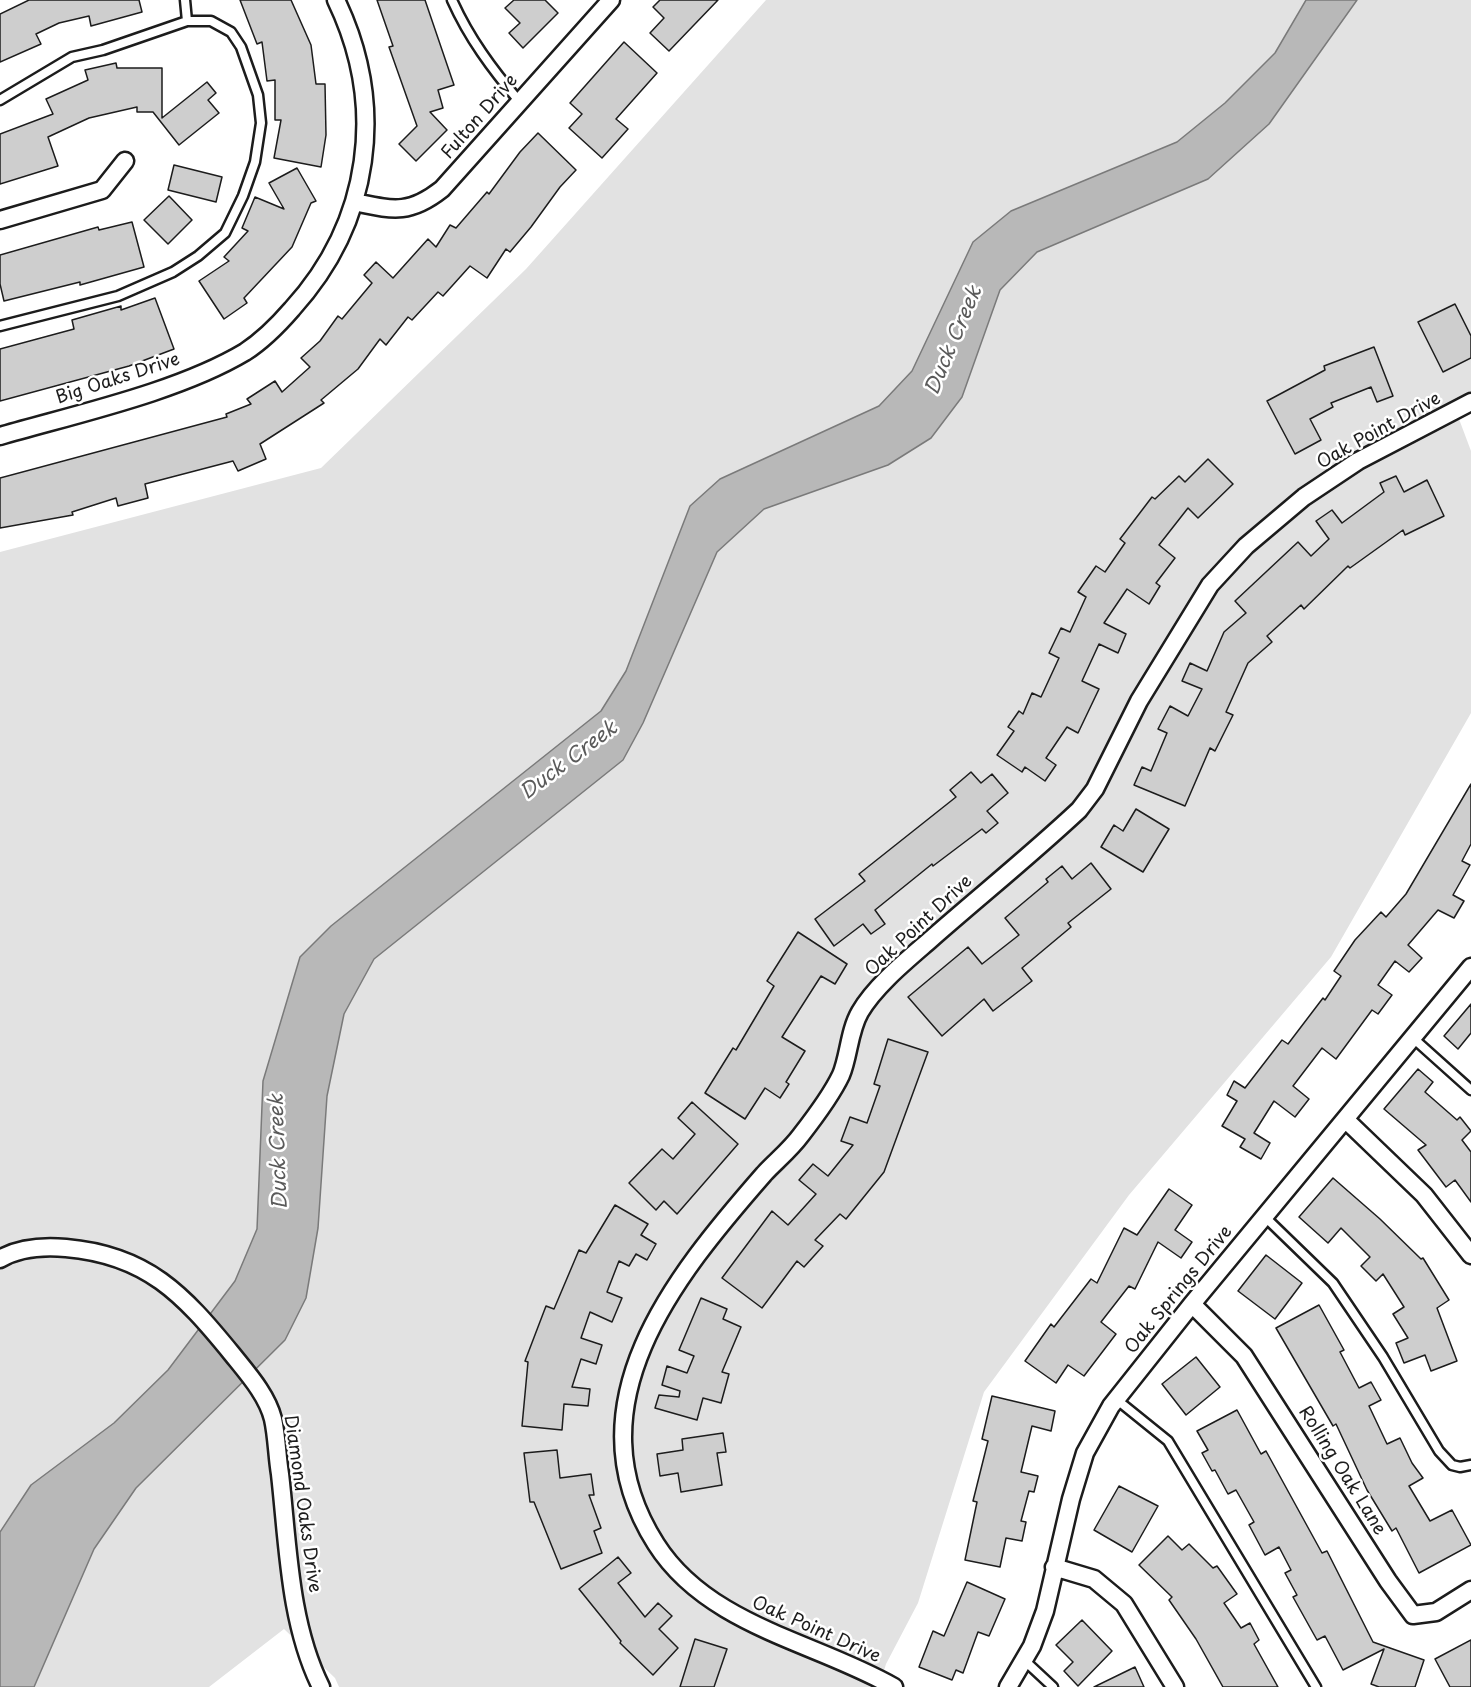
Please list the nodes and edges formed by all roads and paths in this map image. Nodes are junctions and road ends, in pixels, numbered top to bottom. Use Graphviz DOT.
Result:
graph roads {
  1 [pos="185,0"];
  2 [pos="336,0"];
  3 [pos="452,0"];
  4 [pos="609,1"];
  5 [pos="187,21"];
  6 [pos="0,100"];
  7 [pos="519,101"];
  8 [pos="125,161"];
  9 [pos="354,202"];
  10 [pos="0,220"];
  11 [pos="0,326"];
  12 [pos="1471,402"];
  13 [pos="0,436"];
  14 [pos="1471,967"];
  15 [pos="1413,1038"];
  16 [pos="1471,1090"];
  17 [pos="1346,1120"];
  18 [pos="1265,1217"];
  19 [pos="1471,1255"];
  20 [pos="0,1259"];
  21 [pos="1192,1304"];
  22 [pos="1116,1399"];
  23 [pos="1471,1465"];
  24 [pos="1054,1567"];
  25 [pos="1471,1590"];
  26 [pos="1024,1660"];
  27 [pos="321,1687"];
  28 [pos="894,1687"];
  29 [pos="1008,1687"];
  30 [pos="1053,1687"];
  31 [pos="1175,1687"];
  32 [pos="1316,1687"];
  1 -- 5 [label="lane"];
  2 -- 9 [label="street, Big Oaks Drive"];
  3 -- 7 [label="lane"];
  4 -- 7 [label="street, Fulton Drive"];
  5 -- 6 [label="lane"];
  5 -- 11 [label="lane"];
  7 -- 9 [label="street, Fulton Drive"];
  8 -- 10 [label="street"];
  9 -- 13 [label="street, Big Oaks Drive"];
  12 -- 28 [label="street, Oak Point Drive"];
  14 -- 15 [label="street, Oak Springs Drive"];
  15 -- 16 [label="lane"];
  15 -- 17 [label="street, Oak Springs Drive"];
  17 -- 18 [label="street, Oak Springs Drive"];
  17 -- 19 [label="street"];
  18 -- 21 [label="street, Oak Springs Drive"];
  18 -- 23 [label="lane"];
  20 -- 27 [label="street, Diamond Oaks Drive"];
  21 -- 22 [label="street, Oak Springs Drive"];
  21 -- 25 [label="street, Rolling Oak Lane"];
  22 -- 24 [label="street, Oak Springs Drive"];
  22 -- 32 [label="lane"];
  24 -- 26 [label="street, Oak Springs Drive"];
  24 -- 31 [label="street"];
  26 -- 29 [label="street, Oak Springs Drive"];
  26 -- 30 [label="lane"];
}
